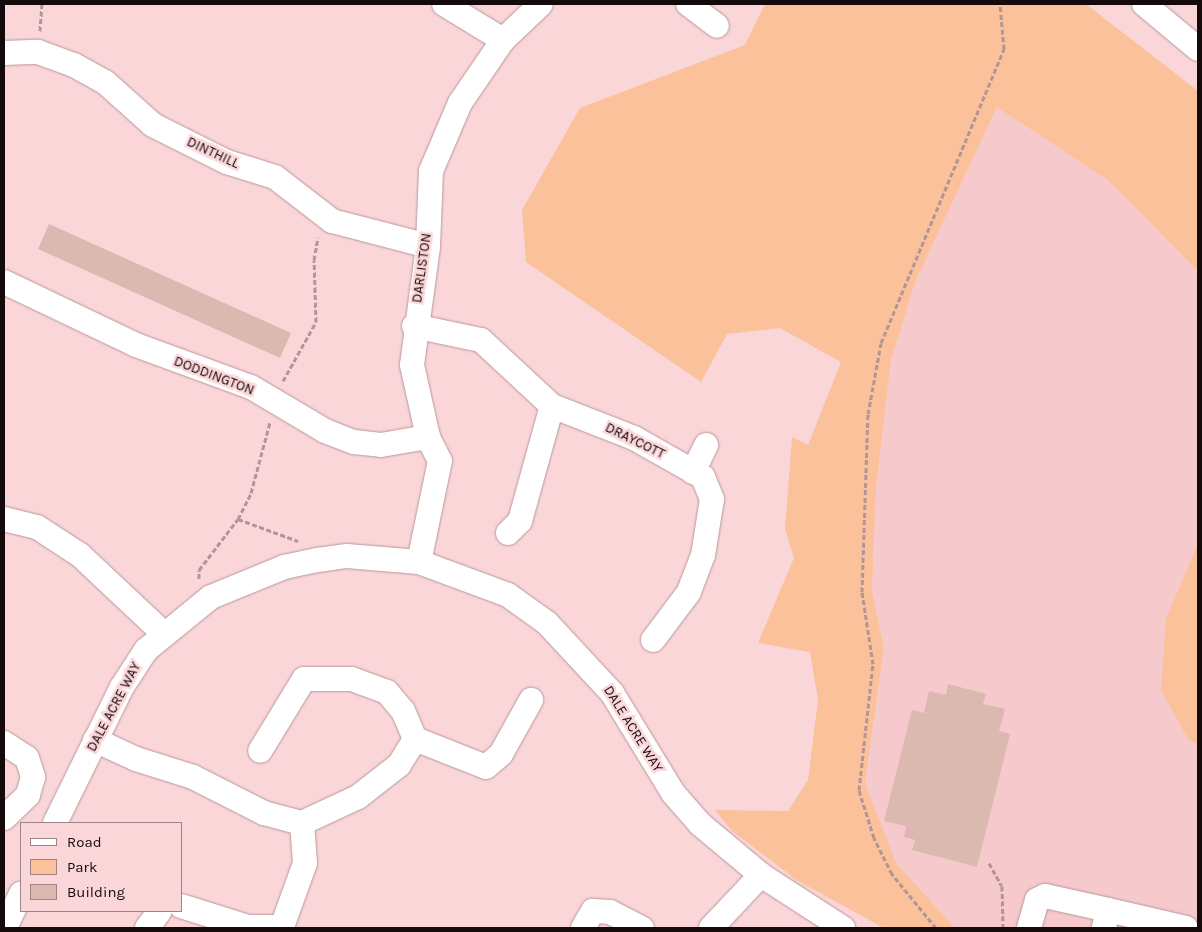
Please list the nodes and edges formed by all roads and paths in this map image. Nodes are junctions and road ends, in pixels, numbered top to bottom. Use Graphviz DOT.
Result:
graph roads {
  1 [pos="42,4"];
  2 [pos="444,4"];
  3 [pos="541,4"];
  4 [pos="688,4"];
  5 [pos="1000,4"];
  6 [pos="1144,4"];
  7 [pos="717,26"];
  8 [pos="504,40"];
  9 [pos="1198,49"];
  10 [pos="38,52"];
  11 [pos="4,53"];
  12 [pos="332,221"];
  13 [pos="428,246"];
  14 [pos="4,282"];
  15 [pos="414,326"];
  16 [pos="272,401"];
  17 [pos="552,406"];
  18 [pos="428,437"];
  19 [pos="706,445"];
  20 [pos="693,472"];
  21 [pos="4,519"];
  22 [pos="238,519"];
  23 [pos="508,532"];
  24 [pos="301,542"];
  25 [pos="419,562"];
  26 [pos="198,607"];
  27 [pos="164,634"];
  28 [pos="653,640"];
  29 [pos="532,700"];
  30 [pos="415,739"];
  31 [pos="95,740"];
  32 [pos="4,743"];
  33 [pos="260,751"];
  34 [pos="4,818"];
  35 [pos="55,822"];
  36 [pos="302,823"];
  37 [pos="990,863"];
  38 [pos="761,876"];
  39 [pos="20,896"];
  40 [pos="182,906"];
  41 [pos="159,912"];
  42 [pos="1106,919"];
  43 [pos="588,920"];
  44 [pos="5,928"];
  45 [pos="147,928"];
  46 [pos="284,928"];
  47 [pos="642,928"];
  48 [pos="711,928"];
  49 [pos="843,928"];
  50 [pos="936,928"];
  51 [pos="1003,928"];
  52 [pos="1029,928"];
  53 [pos="1186,928"];
  1 -- 10 [label="path"];
  2 -- 8 [label="street"];
  3 -- 8 [label="street, DARLISTON"];
  4 -- 7 [label="street"];
  5 -- 50 [label="path"];
  6 -- 9 [label="street"];
  8 -- 13 [label="street, DARLISTON"];
  10 -- 11 [label="street, DINTHILL"];
  10 -- 12 [label="street, DINTHILL"];
  12 -- 13 [label="street, DINTHILL"];
  12 -- 16 [label="path"];
  13 -- 15 [label="street, DARLISTON"];
  14 -- 16 [label="street, DODDINGTON"];
  15 -- 17 [label="street, DRAYCOTT"];
  15 -- 18 [label="street, DARLISTON"];
  16 -- 18 [label="street, DODDINGTON"];
  16 -- 22 [label="path"];
  17 -- 20 [label="street, DRAYCOTT"];
  17 -- 23 [label="street"];
  18 -- 25 [label="street, DARLISTON"];
  19 -- 20 [label="street"];
  20 -- 28 [label="street, DRAYCOTT"];
  21 -- 27 [label="street"];
  22 -- 24 [label="path"];
  22 -- 26 [label="path"];
  25 -- 26 [label="street, DALE ACRE WAY"];
  25 -- 38 [label="street, DALE ACRE WAY"];
  26 -- 27 [label="street, DALE ACRE WAY"];
  27 -- 31 [label="street, DALE ACRE WAY"];
  29 -- 30 [label="street"];
  30 -- 33 [label="street"];
  30 -- 36 [label="street"];
  31 -- 35 [label="street, DALE ACRE WAY"];
  31 -- 36 [label="street"];
  32 -- 34 [label="street"];
  36 -- 46 [label="street"];
  37 -- 51 [label="path"];
  38 -- 48 [label="street"];
  38 -- 49 [label="street, DALE ACRE WAY"];
  39 -- 44 [label="street"];
  40 -- 46 [label="street"];
  41 -- 45 [label="street"];
  42 -- 52 [label="street"];
  42 -- 53 [label="street"];
  43 -- 47 [label="street"];
}
